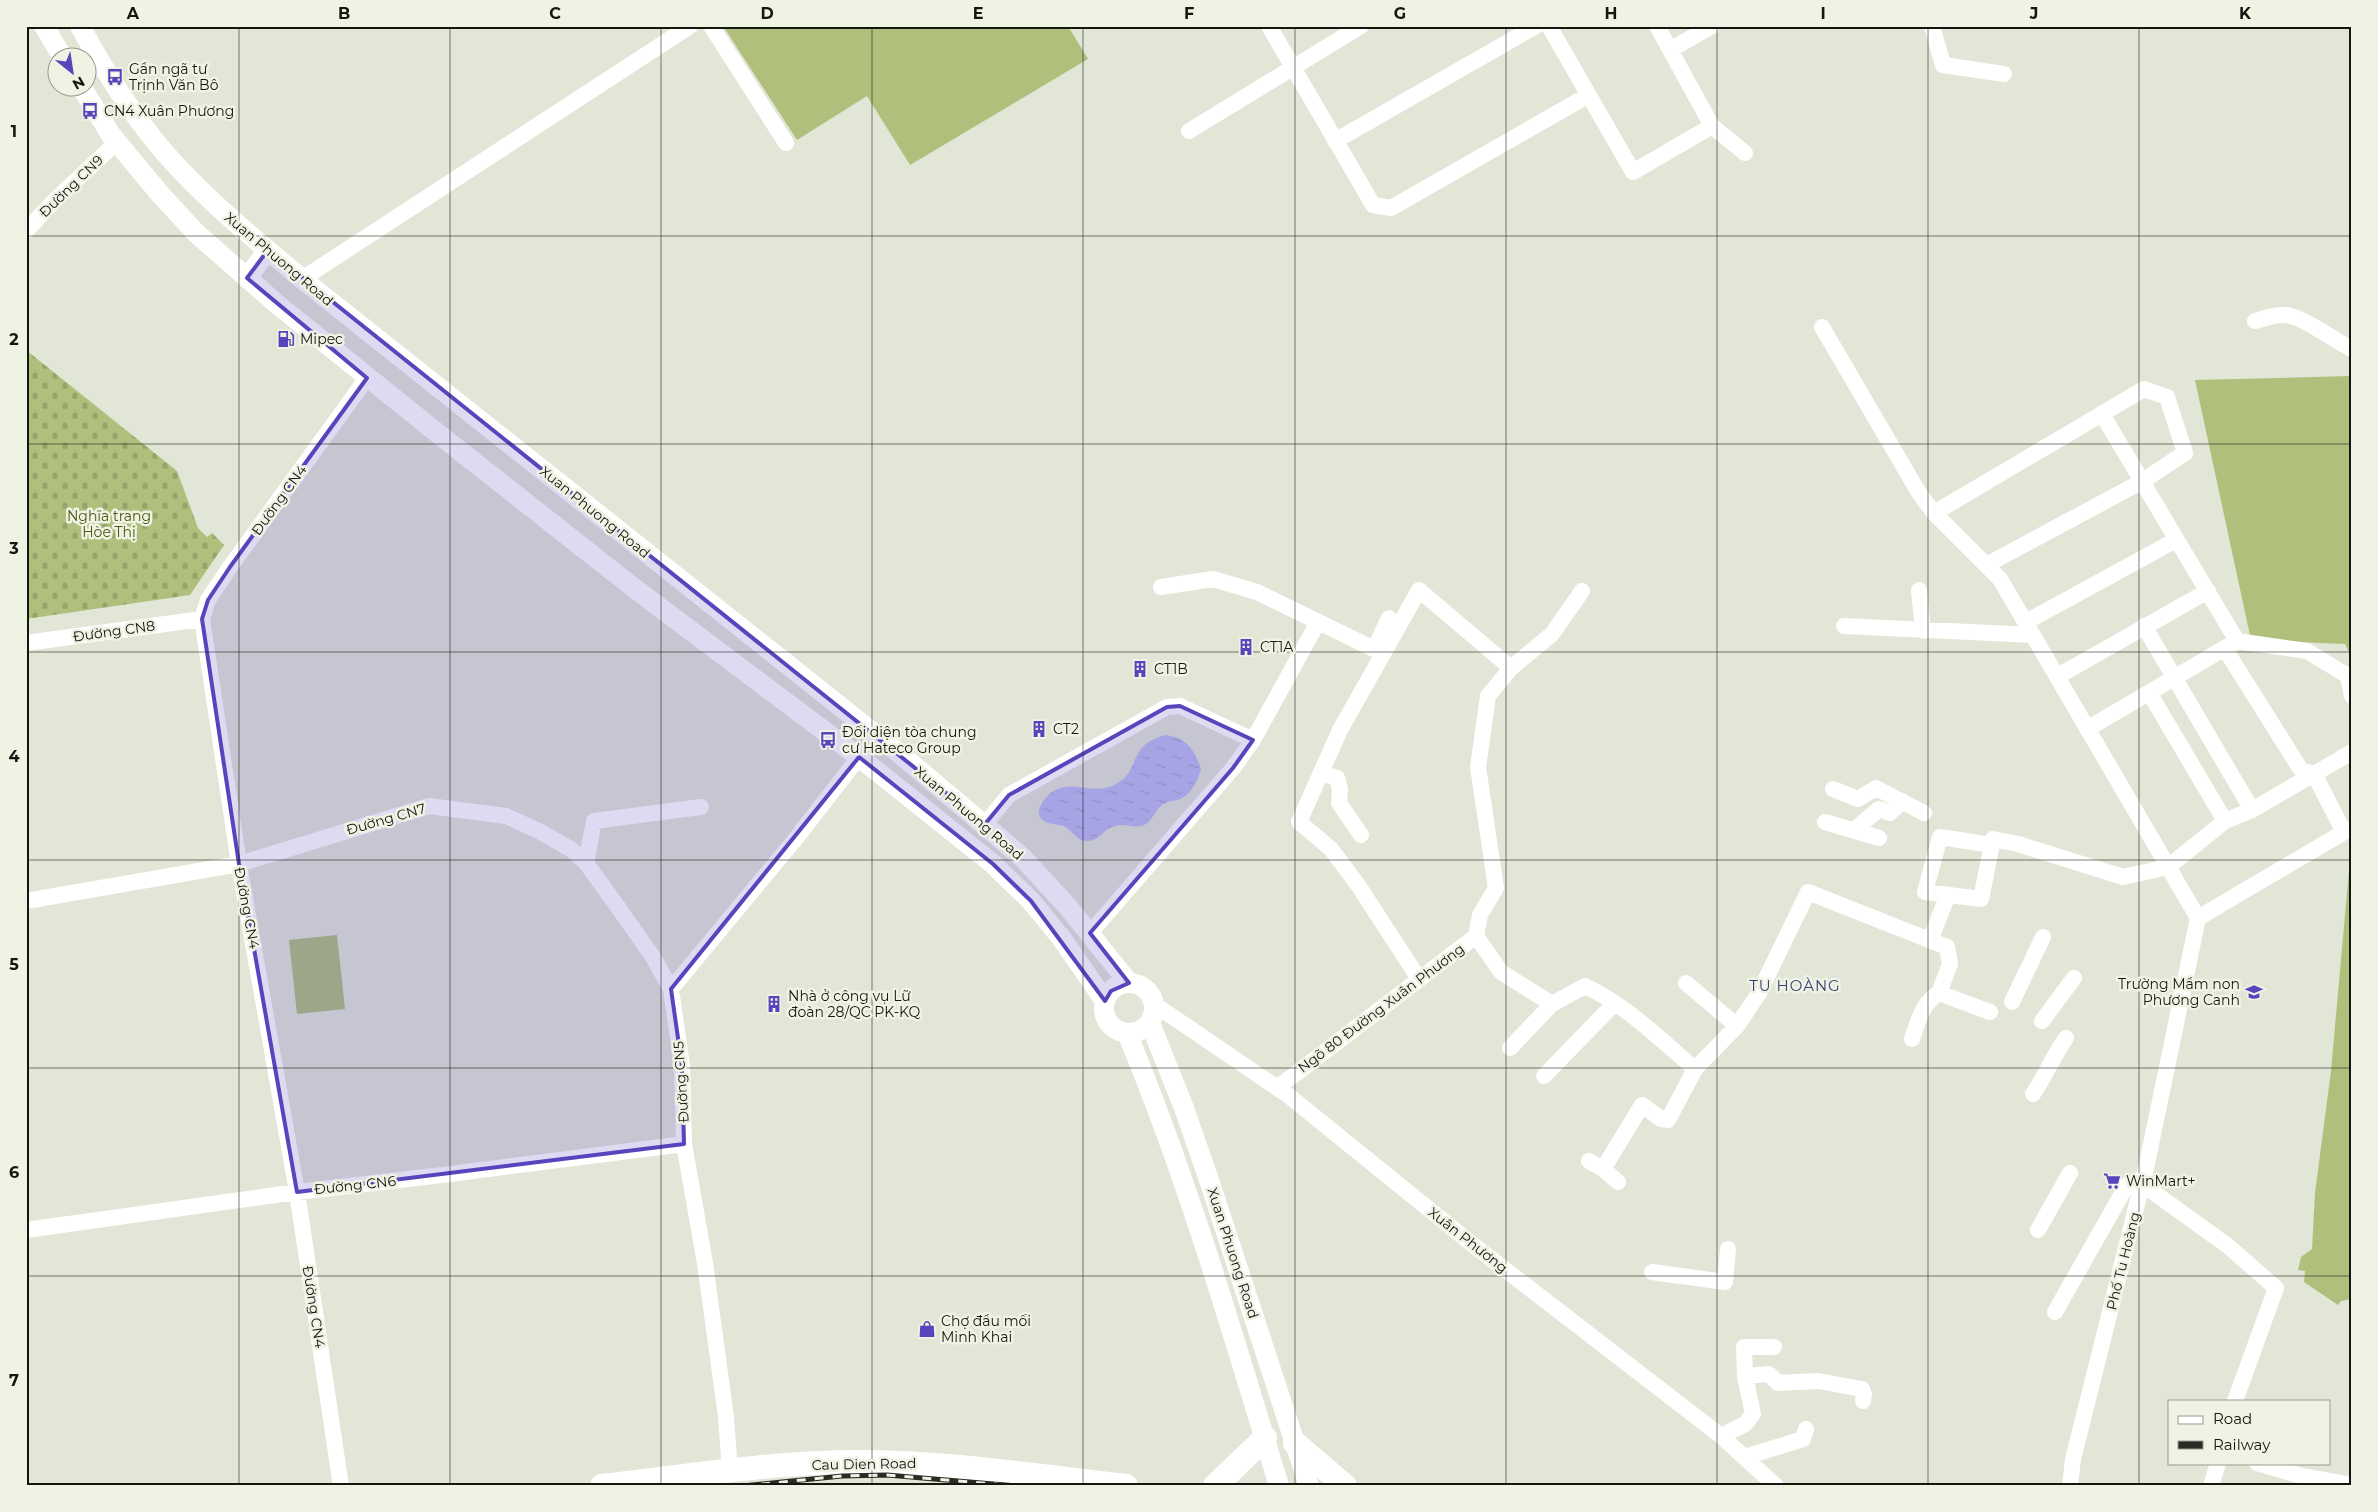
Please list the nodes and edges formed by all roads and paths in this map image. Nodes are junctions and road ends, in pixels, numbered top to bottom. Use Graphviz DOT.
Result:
graph roads {
  1 [pos="44,26"];
  2 [pos="690,26"];
  3 [pos="711,26"];
  4 [pos="1270,26"];
  5 [pos="1361,26"];
  6 [pos="1536,26"];
  7 [pos="1549,26"];
  8 [pos="1657,26"];
  9 [pos="1712,26"];
  10 [pos="1932,26"];
  11 [pos="82,30"];
  12 [pos="57,48"];
  13 [pos="68,48"];
  14 [pos="1670,50"];
  15 [pos="1292,66"];
  16 [pos="2004,74"];
  17 [pos="1587,96"];
  18 [pos="88,98"];
  19 [pos="1712,126"];
  20 [pos="1189,131"];
  21 [pos="1335,141"];
  22 [pos="117,142"];
  23 [pos="786,143"];
  24 [pos="1745,153"];
  25 [pos="26,231"];
  26 [pos="268,250"];
  27 [pos="247,278"];
  28 [pos="302,279"];
  29 [pos="2255,321"];
  30 [pos="1822,327"];
  31 [pos="2352,349"];
  32 [pos="367,378"];
  33 [pos="2102,414"];
  34 [pos="2141,482"];
  35 [pos="1934,513"];
  36 [pos="2176,540"];
  37 [pos="1986,565"];
  38 [pos="1161,587"];
  39 [pos="1919,590"];
  40 [pos="2208,590"];
  41 [pos="1582,591"];
  42 [pos="1389,618"];
  43 [pos="202,619"];
  44 [pos="1318,622"];
  45 [pos="1844,626"];
  46 [pos="2144,626"];
  47 [pos="2029,629"];
  48 [pos="1923,631"];
  49 [pos="26,643"];
  50 [pos="2231,645"];
  51 [pos="1374,649"];
  52 [pos="1511,668"];
  53 [pos="2058,676"];
  54 [pos="2175,679"];
  55 [pos="1356,680"];
  56 [pos="2150,694"];
  57 [pos="2352,696"];
  58 [pos="2087,729"];
  59 [pos="1253,740"];
  60 [pos="2352,752"];
  61 [pos="858,757"];
  62 [pos="1321,772"];
  63 [pos="2314,774"];
  64 [pos="1833,790"];
  65 [pos="1902,800"];
  66 [pos="701,807"];
  67 [pos="2252,810"];
  68 [pos="1924,813"];
  69 [pos="2225,821"];
  70 [pos="1825,822"];
  71 [pos="985,824"];
  72 [pos="1854,830"];
  73 [pos="1361,835"];
  74 [pos="1879,838"];
  75 [pos="1992,845"];
  76 [pos="586,863"];
  77 [pos="239,864"];
  78 [pos="2168,867"];
  79 [pos="1948,895"];
  80 [pos="26,901"];
  81 [pos="2198,918"];
  82 [pos="1090,933"];
  83 [pos="1476,936"];
  84 [pos="2043,937"];
  85 [pos="1930,940"];
  86 [pos="2074,978"];
  87 [pos="1419,979"];
  88 [pos="1129,983"];
  89 [pos="1686,983"];
  90 [pos="671,989"];
  91 [pos="1939,993"];
  92 [pos="1105,1001"];
  93 [pos="2012,1002"];
  94 [pos="1154,1004"];
  95 [pos="1552,1004"];
  96 [pos="1614,1004"];
  97 [pos="1990,1012"];
  98 [pos="2042,1021"];
  99 [pos="1150,1023"];
  100 [pos="1737,1026"];
  101 [pos="1127,1033"];
  102 [pos="2066,1038"];
  103 [pos="1912,1039"];
  104 [pos="1510,1048"];
  105 [pos="1695,1070"];
  106 [pos="1544,1076"];
  107 [pos="1277,1088"];
  108 [pos="2033,1094"];
  109 [pos="684,1144"];
  110 [pos="2070,1173"];
  111 [pos="1618,1182"];
  112 [pos="2141,1188"];
  113 [pos="297,1192"];
  114 [pos="26,1230"];
  115 [pos="2038,1230"];
  116 [pos="1728,1249"];
  117 [pos="1652,1272"];
  118 [pos="2055,1312"];
  119 [pos="1774,1348"];
  120 [pos="1745,1376"];
  121 [pos="2235,1400"];
  122 [pos="1863,1401"];
  123 [pos="1806,1429"];
  124 [pos="1722,1436"];
  125 [pos="1265,1438"];
  126 [pos="1295,1443"];
  127 [pos="1745,1457"];
  128 [pos="2218,1464"];
  129 [pos="2261,1464"];
  130 [pos="730,1471"];
  131 [pos="2352,1485"];
  132 [pos="341,1486"];
  133 [pos="602,1486"];
  134 [pos="1126,1486"];
  135 [pos="1215,1486"];
  136 [pos="1279,1486"];
  137 [pos="1309,1486"];
  138 [pos="1345,1486"];
  139 [pos="1776,1486"];
  140 [pos="2070,1486"];
  141 [pos="2212,1486"];
  1 -- 12 [label="main road"];
  2 -- 28 [label="street"];
  3 -- 23 [label="street"];
  4 -- 15 [label="street"];
  5 -- 15 [label="street"];
  6 -- 21 [label="street"];
  7 -- 17 [label="street"];
  8 -- 14 [label="street"];
  9 -- 14 [label="street"];
  10 -- 16 [label="street"];
  11 -- 13 [label="main road"];
  11 -- 26 [label="main road, Xuan Phuong Road"];
  14 -- 19 [label="street"];
  15 -- 20 [label="street"];
  15 -- 21 [label="street"];
  17 -- 19 [label="street"];
  17 -- 21 [label="street"];
  18 -- 22 [label="main road, Xuan Phuong Road"];
  19 -- 24 [label="street"];
  22 -- 25 [label="street, Đường CN9"];
  22 -- 27 [label="main road, Xuan Phuong Road"];
  26 -- 27 [label="main road"];
  26 -- 28 [label="main road, Xuan Phuong Road"];
  27 -- 32 [label="main road, Xuan Phuong Road"];
  28 -- 71 [label="main road, Xuan Phuong Road"];
  29 -- 31 [label="street"];
  30 -- 35 [label="street"];
  32 -- 43 [label="street, Đường CN4"];
  32 -- 61 [label="main road, Xuan Phuong Road"];
  33 -- 34 [label="street"];
  33 -- 34 [label="street"];
  33 -- 35 [label="street"];
  34 -- 36 [label="street"];
  34 -- 37 [label="street"];
  35 -- 37 [label="street"];
  36 -- 40 [label="street"];
  36 -- 47 [label="street"];
  37 -- 47 [label="street"];
  38 -- 44 [label="street"];
  39 -- 48 [label="street"];
  40 -- 46 [label="street"];
  40 -- 50 [label="street"];
  41 -- 52 [label="street"];
  42 -- 51 [label="street"];
  43 -- 49 [label="street, Đường CN8"];
  43 -- 77 [label="street, Đường CN4"];
  44 -- 51 [label="street"];
  44 -- 59 [label="street"];
  45 -- 48 [label="street"];
  46 -- 53 [label="street"];
  46 -- 54 [label="street"];
  47 -- 48 [label="street"];
  47 -- 53 [label="street"];
  50 -- 54 [label="street"];
  50 -- 57 [label="street"];
  50 -- 63 [label="street"];
  51 -- 55 [label="street"];
  52 -- 62 [label="street"];
  52 -- 83 [label="street"];
  53 -- 58 [label="street"];
  54 -- 56 [label="street"];
  54 -- 67 [label="street"];
  56 -- 58 [label="street"];
  56 -- 69 [label="street"];
  58 -- 78 [label="street"];
  59 -- 71 [label="street"];
  59 -- 82 [label="street"];
  60 -- 63 [label="street"];
  61 -- 90 [label="street"];
  61 -- 92 [label="main road, Xuan Phuong Road"];
  62 -- 73 [label="street"];
  62 -- 87 [label="street"];
  63 -- 67 [label="street"];
  63 -- 81 [label="street"];
  64 -- 65 [label="street"];
  65 -- 68 [label="street"];
  65 -- 72 [label="street"];
  66 -- 76 [label="street"];
  67 -- 69 [label="street"];
  69 -- 78 [label="street"];
  70 -- 72 [label="street"];
  71 -- 82 [label="main road, Xuan Phuong Road"];
  72 -- 74 [label="street"];
  75 -- 78 [label="street"];
  75 -- 79 [label="street"];
  75 -- 79 [label="street"];
  76 -- 77 [label="street, Đường CN7"];
  76 -- 90 [label="street, Đường CN7"];
  77 -- 80 [label="street, Đường CN7"];
  77 -- 113 [label="street, Đường CN4"];
  78 -- 81 [label="street"];
  79 -- 85 [label="street"];
  81 -- 112 [label="street, Phố Tu Hoàng"];
  82 -- 88 [label="main road, Xuan Phuong Road"];
  83 -- 87 [label="street, Ngõ 80 Đường Xuân Phương"];
  83 -- 95 [label="street, Ngõ 80 Đường Xuân Phương"];
  84 -- 93 [label="street"];
  85 -- 91 [label="street"];
  85 -- 100 [label="street"];
  86 -- 98 [label="street"];
  87 -- 107 [label="street, Ngõ 80 Đường Xuân Phương"];
  88 -- 92 [label="main road"];
  88 -- 94 [label="main road"];
  89 -- 100 [label="street"];
  90 -- 109 [label="street, Đường CN5"];
  91 -- 97 [label="street"];
  91 -- 103 [label="street"];
  92 -- 101 [label="main road"];
  94 -- 99 [label="main road"];
  94 -- 107 [label="street, Xuân Phương"];
  95 -- 96 [label="street"];
  95 -- 104 [label="street"];
  96 -- 105 [label="street"];
  96 -- 106 [label="street"];
  99 -- 101 [label="main road"];
  99 -- 126 [label="main road, Xuan Phuong Road"];
  100 -- 105 [label="street"];
  101 -- 125 [label="main road, Xuan Phuong Road"];
  102 -- 108 [label="street"];
  105 -- 111 [label="street"];
  107 -- 124 [label="street, Xuân Phương"];
  109 -- 113 [label="street, Đường CN6"];
  109 -- 130 [label="street, Đường CN5"];
  110 -- 115 [label="street"];
  112 -- 118 [label="street"];
  112 -- 121 [label="street"];
  112 -- 140 [label="street, Phố Tu Hoàng"];
  113 -- 114 [label="street, Đường CN6"];
  113 -- 132 [label="street, Đường CN4"];
  116 -- 117 [label="street"];
  119 -- 120 [label="street"];
  120 -- 122 [label="street"];
  120 -- 124 [label="street"];
  123 -- 127 [label="street"];
  124 -- 127 [label="street, Xuân Phương"];
  125 -- 135 [label="highway"];
  125 -- 136 [label="main road, Xuan Phuong Road"];
  126 -- 137 [label="main road, Xuan Phuong Road"];
  126 -- 138 [label="highway"];
  127 -- 139 [label="street, Xuân Phương"];
  128 -- 141 [label="street"];
  129 -- 131 [label="street"];
  130 -- 133 [label="highway, Cau Dien Road"];
  130 -- 134 [label="highway, Cau Dien Road"];
}
